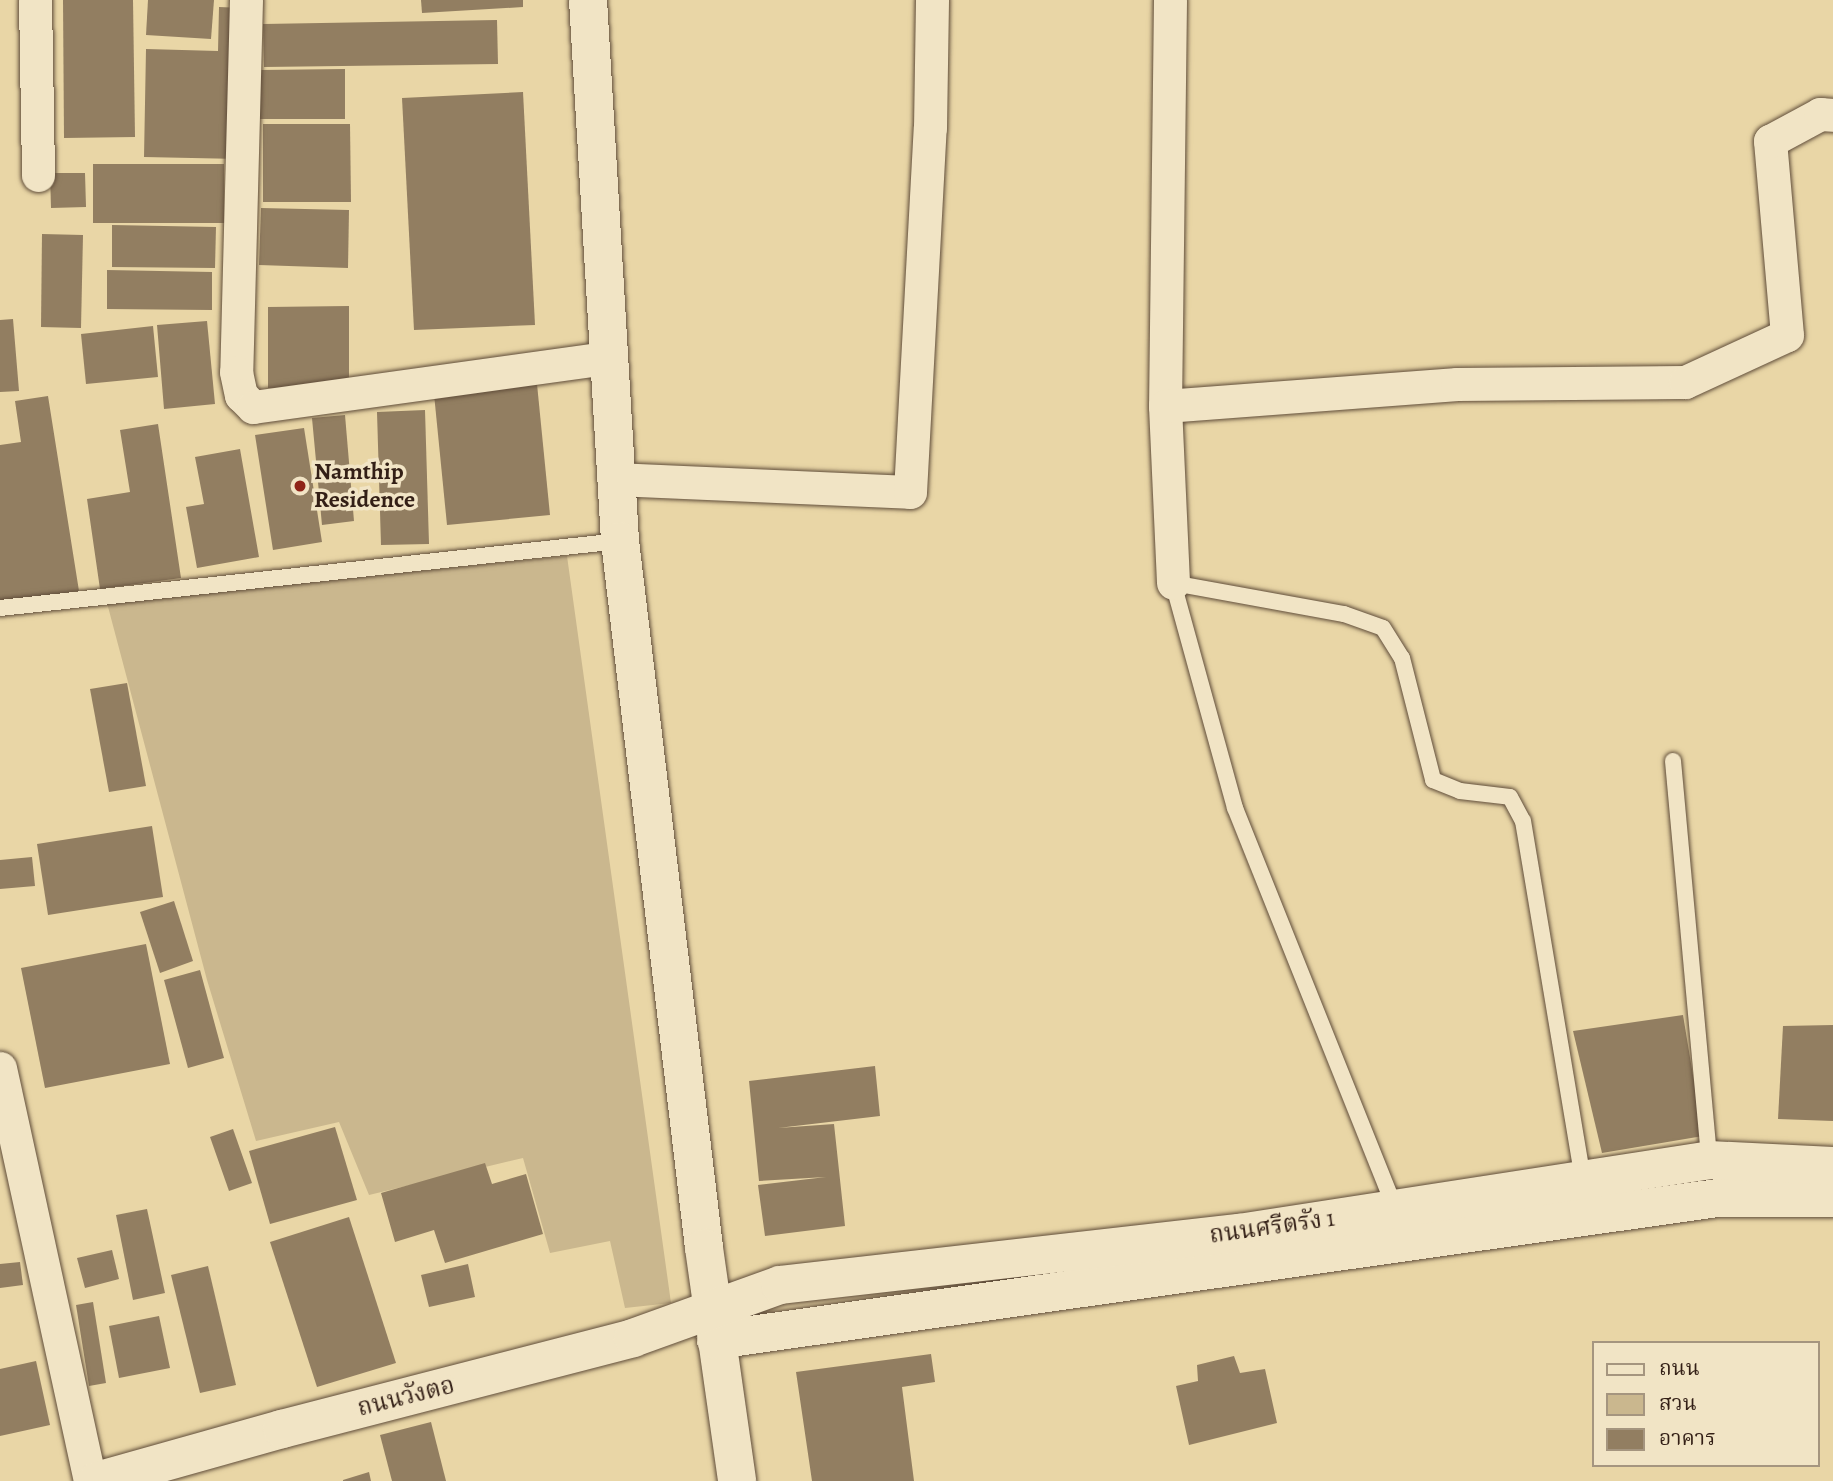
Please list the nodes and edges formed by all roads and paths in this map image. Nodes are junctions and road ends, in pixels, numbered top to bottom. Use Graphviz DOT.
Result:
graph roads {
  1 [pos="35,0"];
  2 [pos="246,0"];
  3 [pos="587,0"];
  4 [pos="932,0"];
  5 [pos="1170,0"];
  6 [pos="1833,115"];
  7 [pos="38,175"];
  8 [pos="607,358"];
  9 [pos="1165,406"];
  10 [pos="614,479"];
  11 [pos="620,541"];
  12 [pos="1173,583"];
  13 [pos="0,608"];
  14 [pos="1673,761"];
  15 [pos="0,1068"];
  16 [pos="1709,1160"];
  17 [pos="1833,1166"];
  18 [pos="1583,1181"];
  19 [pos="1833,1198"];
  20 [pos="1395,1209"];
  21 [pos="715,1325"];
  22 [pos="90,1481"];
  23 [pos="97,1481"];
  24 [pos="737,1481"];
  1 -- 7 [label="street"];
  2 -- 8 [label="street"];
  3 -- 8 [label="street"];
  4 -- 10 [label="street"];
  5 -- 9 [label="street"];
  6 -- 9 [label="street"];
  8 -- 10 [label="street"];
  9 -- 12 [label="street"];
  10 -- 11 [label="street"];
  11 -- 13 [label="lane"];
  11 -- 21 [label="street"];
  12 -- 18 [label="lane"];
  12 -- 20 [label="lane"];
  14 -- 16 [label="lane"];
  15 -- 22 [label="street"];
  16 -- 17 [label="street, ถนนศรีตรัง 1"];
  16 -- 18 [label="street, ถนนศรีตรัง 1"];
  18 -- 20 [label="street, ถนนศรีตรัง 1"];
  19 -- 21 [label="street, ถนนศรีตรัง 1"];
  20 -- 21 [label="street, ถนนศรีตรัง 1"];
  21 -- 23 [label="street, ถนนวังตอ"];
  21 -- 24 [label="street"];
}
